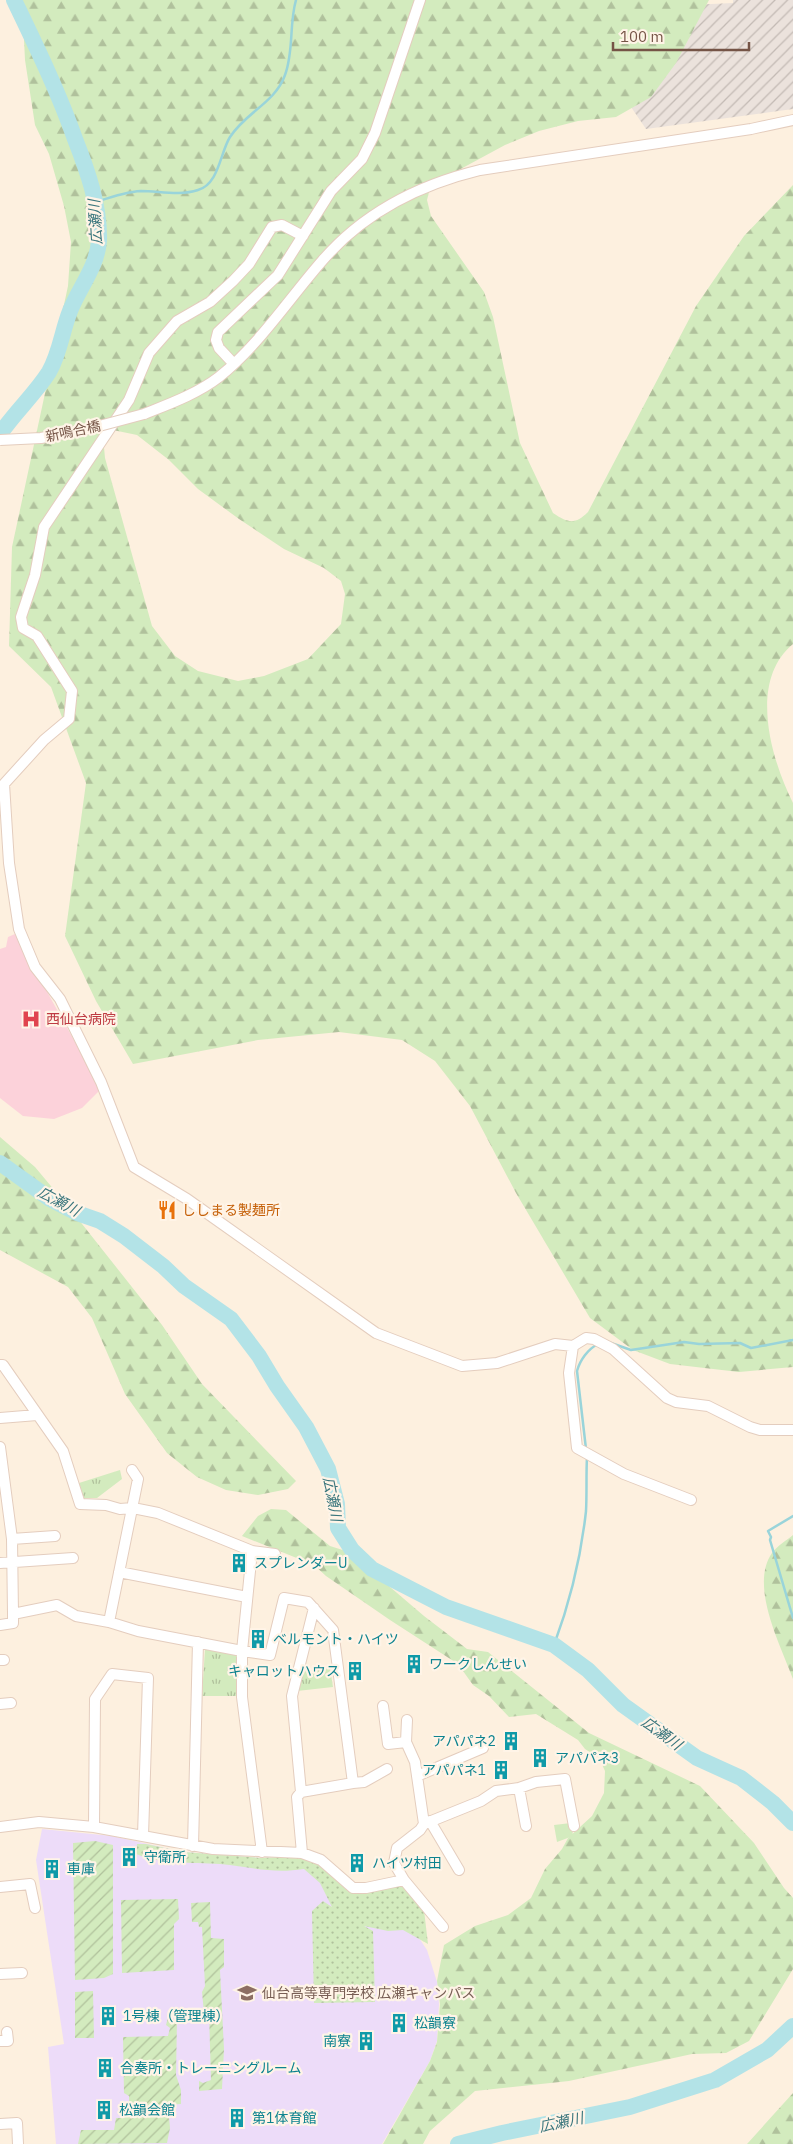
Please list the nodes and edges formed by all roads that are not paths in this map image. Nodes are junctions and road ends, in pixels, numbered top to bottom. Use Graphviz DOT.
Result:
graph roads {
  1 [pos="420,0"];
  2 [pos="793,120"];
  3 [pos="303,236"];
  4 [pos="233,363"];
  5 [pos="0,440"];
  6 [pos="573,1346"];
  7 [pos="0,1365"];
  8 [pos="37,1415"];
  9 [pos="0,1418"];
  10 [pos="793,1430"];
  11 [pos="0,1447"];
  12 [pos="132,1470"];
  13 [pos="691,1500"];
  14 [pos="133,1508"];
  15 [pos="55,1536"];
  16 [pos="12,1539"];
  17 [pos="252,1551"];
  18 [pos="275,1554"];
  19 [pos="73,1558"];
  20 [pos="11,1562"];
  21 [pos="0,1563"];
  22 [pos="119,1572"];
  23 [pos="247,1597"];
  24 [pos="314,1608"];
  25 [pos="13,1614"];
  26 [pos="109,1622"];
  27 [pos="0,1625"];
  28 [pos="198,1642"];
  29 [pos="242,1651"];
  30 [pos="383,1706"];
  31 [pos="407,1720"];
  32 [pos="406,1742"];
  33 [pos="483,1748"];
  34 [pos="387,1769"];
  35 [pos="417,1776"];
  36 [pos="353,1783"];
  37 [pos="519,1788"];
  38 [pos="301,1792"];
  39 [pos="427,1822"];
  40 [pos="526,1826"];
  41 [pos="574,1826"];
  42 [pos="0,1827"];
  43 [pos="94,1827"];
  44 [pos="144,1836"];
  45 [pos="193,1846"];
  46 [pos="262,1852"];
  47 [pos="302,1853"];
  48 [pos="459,1870"];
  49 [pos="404,1880"];
  50 [pos="0,1887"];
  51 [pos="35,1908"];
  52 [pos="443,1927"];
  53 [pos="22,1973"];
  54 [pos="0,1974"];
  55 [pos="7,2032"];
  56 [pos="0,2041"];
  57 [pos="0,2124"];
  58 [pos="18,2144"];
  1 -- 3 [label="street"];
  2 -- 4 [label="street, 新鳴合橋"];
  3 -- 4 [label="street"];
  3 -- 6 [label="street"];
  4 -- 5 [label="street, 新鳴合橋, bridge"];
  6 -- 10 [label="street"];
  6 -- 13 [label="street"];
  7 -- 8 [label="street"];
  8 -- 9 [label="street"];
  8 -- 14 [label="street"];
  11 -- 16 [label="street"];
  12 -- 14 [label="street"];
  14 -- 17 [label="street"];
  14 -- 22 [label="street"];
  15 -- 16 [label="street"];
  16 -- 20 [label="street"];
  17 -- 18 [label="street"];
  17 -- 23 [label="street"];
  19 -- 20 [label="street"];
  20 -- 21 [label="street"];
  20 -- 25 [label="street"];
  22 -- 23 [label="street"];
  22 -- 26 [label="street"];
  23 -- 29 [label="street"];
  24 -- 29 [label="street"];
  24 -- 36 [label="street"];
  24 -- 38 [label="street"];
  25 -- 26 [label="street"];
  25 -- 27 [label="street"];
  26 -- 28 [label="street"];
  28 -- 29 [label="street"];
  28 -- 45 [label="street"];
  29 -- 46 [label="street"];
  30 -- 32 [label="street"];
  31 -- 32 [label="street"];
  32 -- 35 [label="street"];
  33 -- 35 [label="street"];
  34 -- 36 [label="street"];
  35 -- 39 [label="street"];
  36 -- 38 [label="street"];
  37 -- 39 [label="street"];
  37 -- 40 [label="street"];
  37 -- 41 [label="street"];
  38 -- 47 [label="street"];
  39 -- 48 [label="street"];
  39 -- 49 [label="street"];
  42 -- 43 [label="street"];
  43 -- 44 [label="street"];
  43 -- 44 [label="street"];
  44 -- 45 [label="street"];
  45 -- 46 [label="street"];
  46 -- 47 [label="street"];
  47 -- 49 [label="street"];
  49 -- 52 [label="street"];
  50 -- 51 [label="street"];
  53 -- 54 [label="street"];
  55 -- 56 [label="street"];
  57 -- 58 [label="street"];
}
